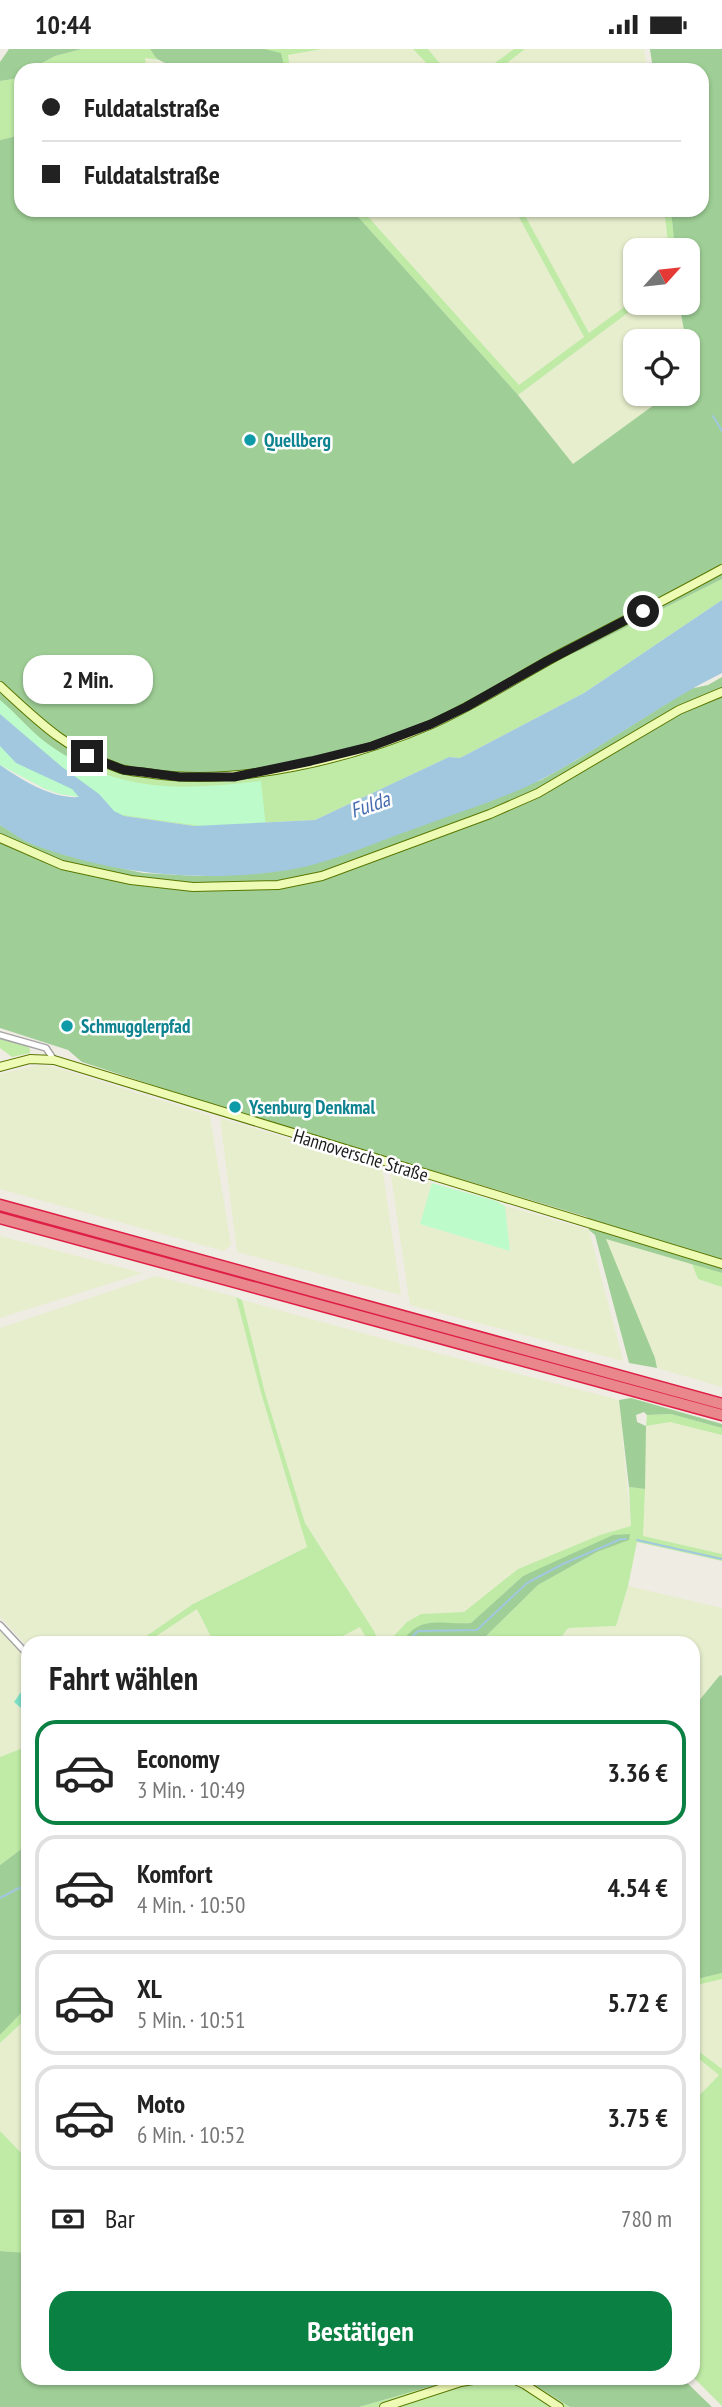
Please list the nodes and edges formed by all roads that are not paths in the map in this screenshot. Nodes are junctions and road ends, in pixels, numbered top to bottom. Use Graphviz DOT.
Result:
graph roads {
  1 [pos="722,569"];
  2 [pos="0,686"];
  3 [pos="722,692"];
  4 [pos="0,838"];
  5 [pos="0,1035"];
  6 [pos="54,1060"];
  7 [pos="0,1067"];
  8 [pos="0,1205"];
  9 [pos="0,1218"];
  10 [pos="722,1265"];
  11 [pos="722,1403"];
  12 [pos="722,1415"];
  13 [pos="0,1625"];
  14 [pos="21,1648"];
  15 [pos="452,2385"];
  16 [pos="526,2385"];
  17 [pos="384,2407"];
  18 [pos="559,2407"];
  1 -- 2 [label="main road"];
  3 -- 4 [label="main road"];
  5 -- 6 [label="street"];
  6 -- 7 [label="main road, Hannoversche Straße"];
  6 -- 10 [label="main road, Hannoversche Straße"];
  8 -- 11 [label="highway"];
  9 -- 12 [label="highway"];
  13 -- 14 [label="street"];
  15 -- 17 [label="main road"];
  16 -- 18 [label="main road"];
}
